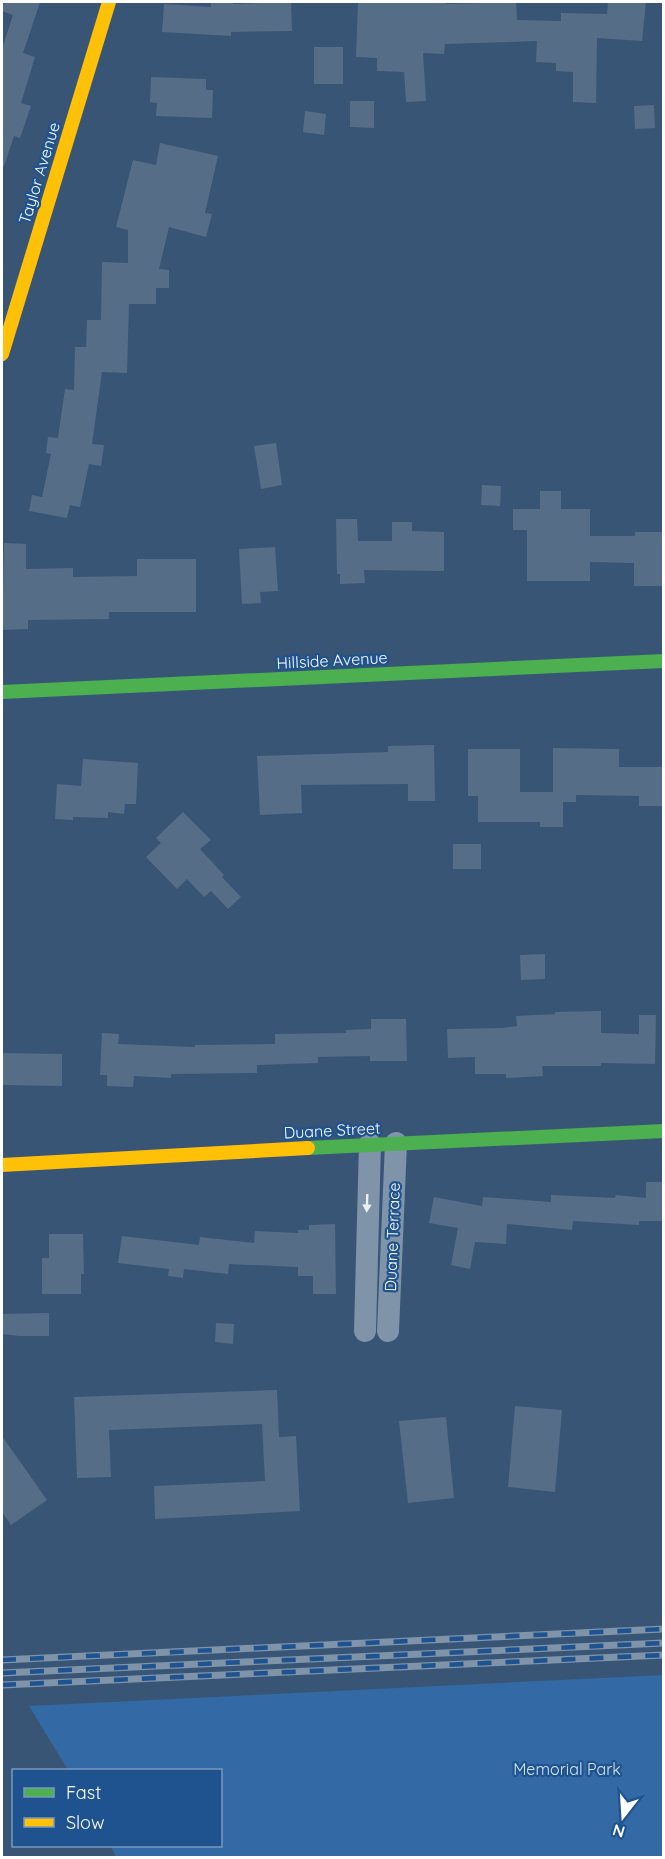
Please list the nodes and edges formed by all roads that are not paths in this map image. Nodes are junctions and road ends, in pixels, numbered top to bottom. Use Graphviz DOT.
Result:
graph roads {
  1 [pos="109,2"];
  2 [pos="2,354"];
  3 [pos="663,661"];
  4 [pos="2,692"];
  5 [pos="663,1131"];
  6 [pos="396,1143"];
  7 [pos="370,1144"];
  8 [pos="2,1165"];
  9 [pos="365,1331"];
  10 [pos="388,1331"];
  1 -- 2 [label="street, Taylor Avenue"];
  3 -- 4 [label="street, Hillside Avenue"];
  5 -- 6 [label="street, Duane Street"];
  6 -- 7 [label="street, Duane Street"];
  6 -- 10 [label="street, Duane Terrace"];
  7 -- 8 [label="street, Duane Street"];
  7 -- 9 [label="street, one-way"];
}
